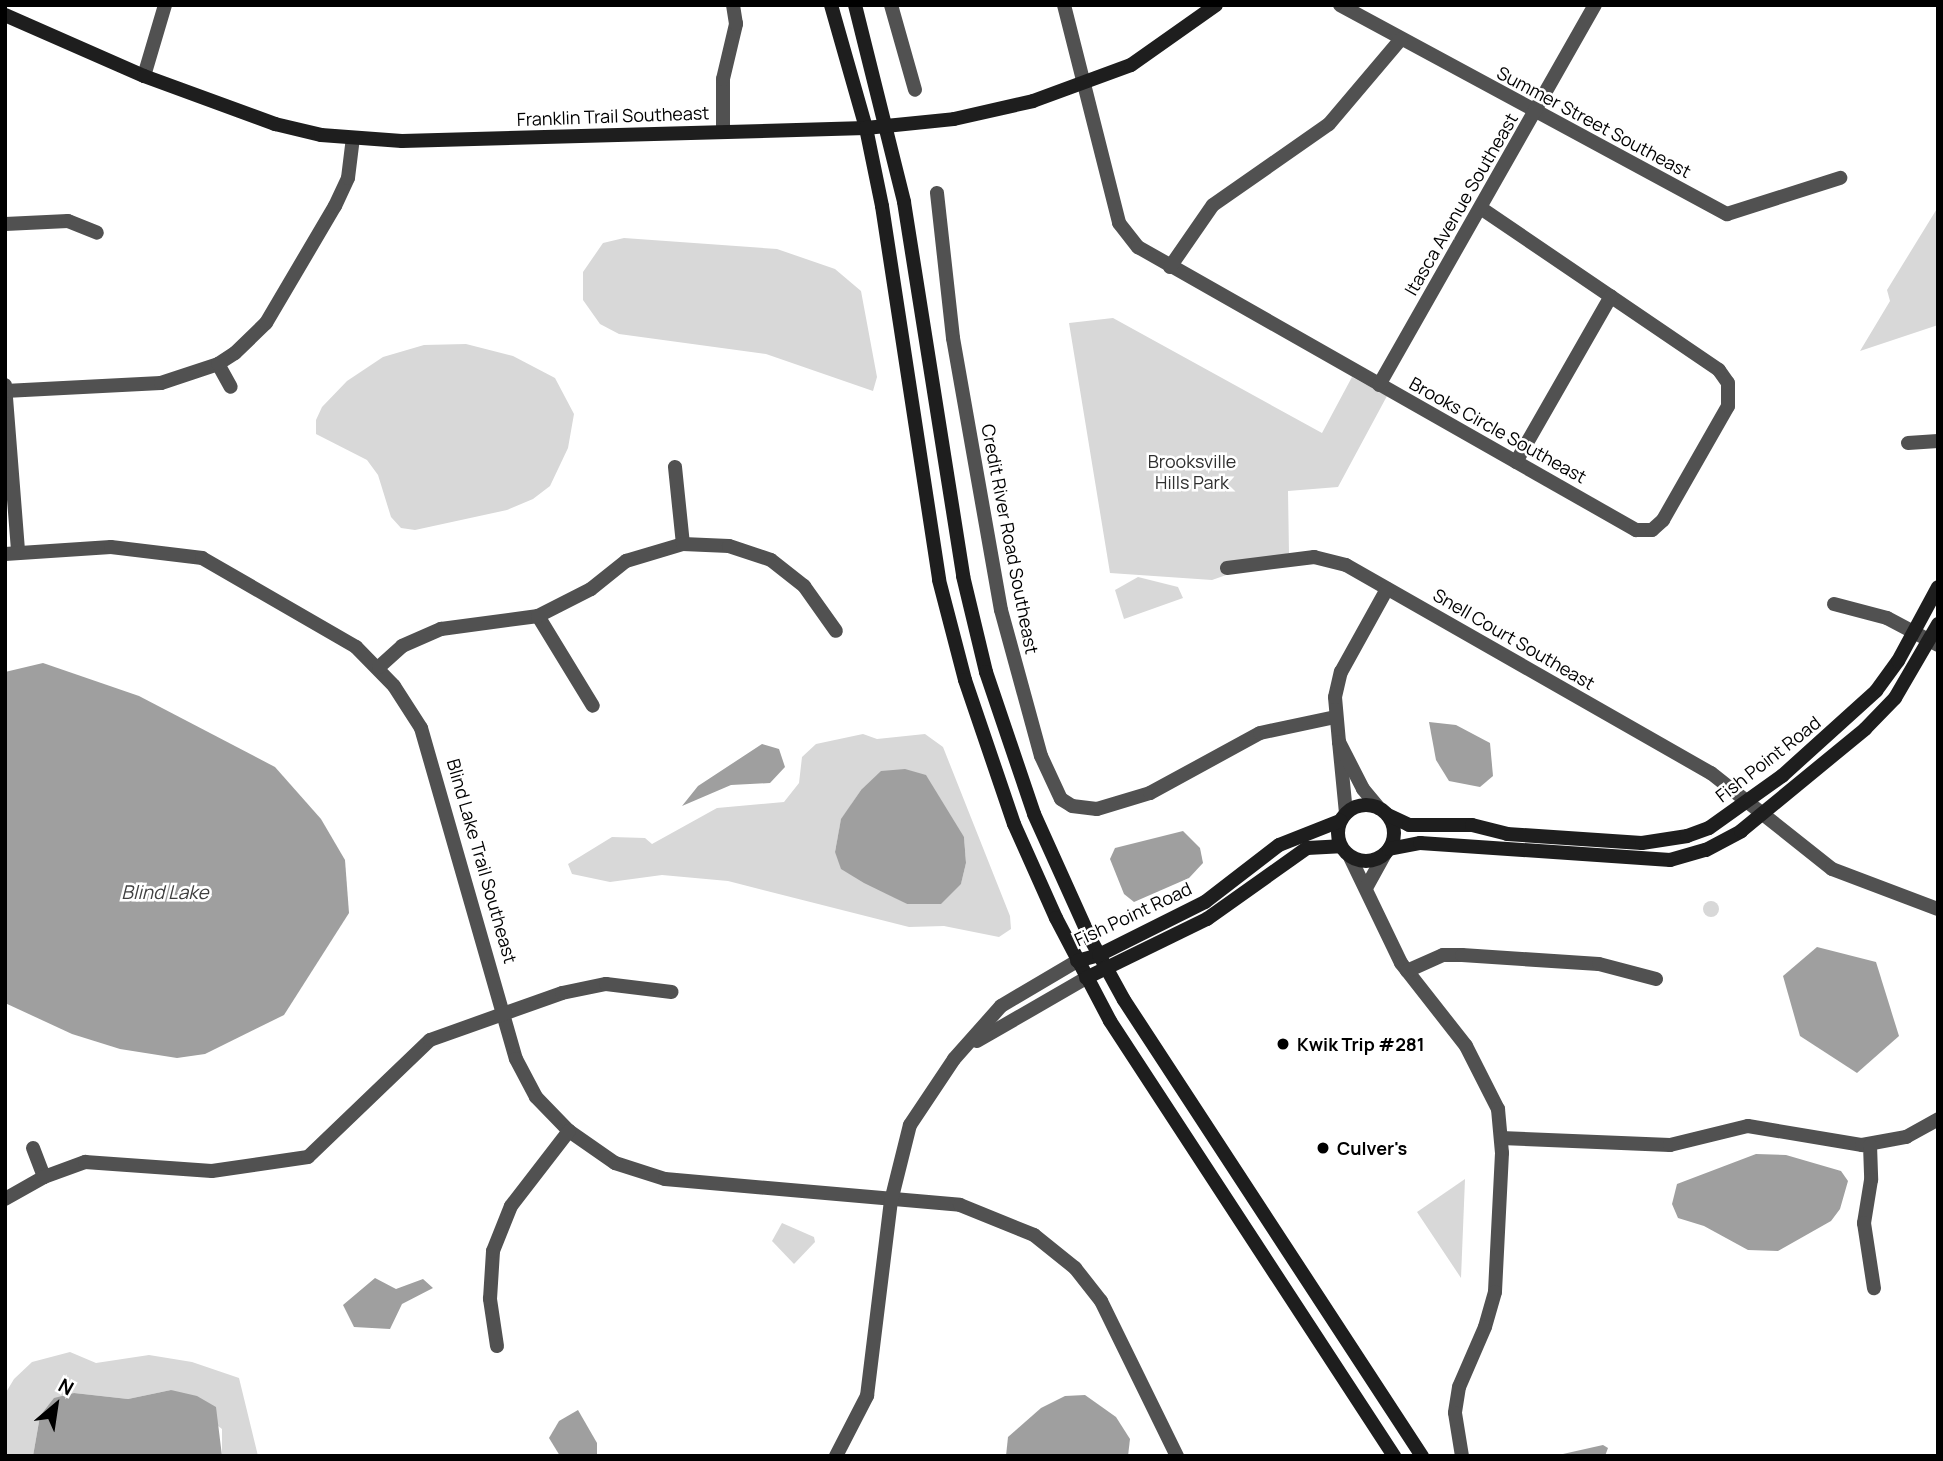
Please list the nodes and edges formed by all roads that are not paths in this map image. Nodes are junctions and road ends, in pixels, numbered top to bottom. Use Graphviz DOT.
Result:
graph roads {
  1 [pos="165,5"];
  2 [pos="733,5"];
  3 [pos="831,5"];
  4 [pos="855,5"];
  5 [pos="891,5"];
  6 [pos="1064,5"];
  7 [pos="1216,5"];
  8 [pos="1340,5"];
  9 [pos="1595,5"];
  10 [pos="5,15"];
  11 [pos="1401,39"];
  12 [pos="144,75"];
  13 [pos="1084,85"];
  14 [pos="915,90"];
  15 [pos="1534,113"];
  16 [pos="888,125"];
  17 [pos="866,128"];
  18 [pos="723,132"];
  19 [pos="353,139"];
  20 [pos="1840,178"];
  21 [pos="937,193"];
  22 [pos="1482,208"];
  23 [pos="5,224"];
  24 [pos="97,233"];
  25 [pos="1170,267"];
  26 [pos="1611,296"];
  27 [pos="218,364"];
  28 [pos="5,383"];
  29 [pos="1380,385"];
  30 [pos="231,387"];
  31 [pos="5,391"];
  32 [pos="1938,441"];
  33 [pos="1908,443"];
  34 [pos="1516,462"];
  35 [pos="675,467"];
  36 [pos="683,544"];
  37 [pos="12,552"];
  38 [pos="1227,568"];
  39 [pos="1938,587"];
  40 [pos="1387,589"];
  41 [pos="1833,604"];
  42 [pos="538,616"];
  43 [pos="1938,624"];
  44 [pos="836,631"];
  45 [pos="1913,632"];
  46 [pos="1934,643"];
  47 [pos="379,667"];
  48 [pos="593,706"];
  49 [pos="1335,718"];
  50 [pos="1339,741"];
  51 [pos="1747,803"];
  52 [pos="1383,811"];
  53 [pos="1762,814"];
  54 [pos="1343,817"];
  55 [pos="1345,851"];
  56 [pos="1387,851"];
  57 [pos="1366,888"];
  58 [pos="1938,909"];
  59 [pos="1099,955"];
  60 [pos="1077,961"];
  61 [pos="1107,971"];
  62 [pos="1407,971"];
  63 [pos="1086,978"];
  64 [pos="1656,979"];
  65 [pos="672,992"];
  66 [pos="506,1017"];
  67 [pos="954,1059"];
  68 [pos="1938,1119"];
  69 [pos="569,1131"];
  70 [pos="1501,1138"];
  71 [pos="1870,1145"];
  72 [pos="33,1148"];
  73 [pos="44,1177"];
  74 [pos="5,1199"];
  75 [pos="891,1201"];
  76 [pos="1874,1288"];
  77 [pos="497,1346"];
  78 [pos="836,1456"];
  79 [pos="1177,1456"];
  80 [pos="1394,1456"];
  81 [pos="1422,1456"];
  82 [pos="1462,1456"];
  1 -- 12 [label="street"];
  2 -- 18 [label="street"];
  3 -- 17 [label="street"];
  4 -- 16 [label="street"];
  5 -- 14 [label="street"];
  6 -- 13 [label="street, Brooks Circle Southeast"];
  7 -- 13 [label="street, Franklin Trail Southeast"];
  8 -- 11 [label="street, Summer Street Southeast"];
  9 -- 15 [label="street, Itasca Avenue Southeast"];
  10 -- 12 [label="street, Franklin Trail Southeast"];
  11 -- 15 [label="street, Summer Street Southeast"];
  11 -- 25 [label="street"];
  12 -- 19 [label="street, Franklin Trail Southeast"];
  13 -- 16 [label="street, Franklin Trail Southeast"];
  13 -- 25 [label="street, Brooks Circle Southeast"];
  15 -- 20 [label="street, Summer Street Southeast"];
  15 -- 22 [label="street, Itasca Avenue Southeast"];
  16 -- 17 [label="street, Franklin Trail Southeast"];
  16 -- 59 [label="street"];
  17 -- 18 [label="street, Franklin Trail Southeast"];
  17 -- 60 [label="street"];
  18 -- 19 [label="street, Franklin Trail Southeast"];
  19 -- 27 [label="street"];
  21 -- 49 [label="street, Credit River Road Southeast"];
  22 -- 26 [label="street, Brooks Circle Southeast"];
  22 -- 29 [label="street, Itasca Avenue Southeast"];
  23 -- 24 [label="street"];
  25 -- 29 [label="street, Brooks Circle Southeast"];
  26 -- 34 [label="street"];
  26 -- 34 [label="street, Brooks Circle Southeast"];
  27 -- 30 [label="street"];
  27 -- 31 [label="street"];
  28 -- 31 [label="street"];
  29 -- 34 [label="street, Brooks Circle Southeast"];
  31 -- 37 [label="street"];
  32 -- 33 [label="street"];
  35 -- 36 [label="street"];
  36 -- 42 [label="street"];
  36 -- 44 [label="street"];
  37 -- 47 [label="street, Blind Lake Trail Southeast"];
  38 -- 40 [label="street, Snell Court Southeast"];
  39 -- 45 [label="street, Fish Point Road"];
  40 -- 49 [label="street"];
  40 -- 51 [label="street, Snell Court Southeast"];
  41 -- 45 [label="street"];
  42 -- 47 [label="street"];
  42 -- 48 [label="street"];
  43 -- 46 [label="street, Fish Point Road"];
  45 -- 46 [label="street"];
  45 -- 51 [label="street, Fish Point Road"];
  46 -- 53 [label="street, Fish Point Road"];
  47 -- 66 [label="street, Blind Lake Trail Southeast"];
  49 -- 50 [label="street"];
  50 -- 52 [label="street"];
  50 -- 54 [label="street"];
  51 -- 52 [label="street, Fish Point Road"];
  51 -- 53 [label="street, Snell Court Southeast"];
  52 -- 54 [label="street"];
  52 -- 56 [label="street"];
  53 -- 56 [label="street, Fish Point Road"];
  53 -- 58 [label="street, Snell Court Southeast"];
  54 -- 55 [label="street"];
  54 -- 59 [label="street, Fish Point Road"];
  55 -- 56 [label="street"];
  55 -- 57 [label="street"];
  55 -- 61 [label="street, Fish Point Road"];
  56 -- 57 [label="street"];
  57 -- 62 [label="street"];
  59 -- 60 [label="street, Fish Point Road"];
  59 -- 61 [label="street"];
  60 -- 63 [label="street"];
  60 -- 67 [label="street, Fish Point Road"];
  61 -- 63 [label="street, Fish Point Road"];
  61 -- 81 [label="street"];
  62 -- 64 [label="street"];
  62 -- 70 [label="street"];
  63 -- 67 [label="street, Fish Point Road"];
  63 -- 80 [label="street"];
  65 -- 66 [label="street"];
  66 -- 69 [label="street, Blind Lake Trail Southeast"];
  66 -- 73 [label="street"];
  67 -- 75 [label="street, Fish Point Road"];
  68 -- 71 [label="street"];
  69 -- 75 [label="street, Blind Lake Trail Southeast"];
  69 -- 77 [label="street"];
  70 -- 71 [label="street"];
  70 -- 82 [label="street"];
  71 -- 76 [label="street"];
  72 -- 73 [label="street"];
  73 -- 74 [label="street"];
  75 -- 78 [label="street, Fish Point Road"];
  75 -- 79 [label="street, Blind Lake Trail Southeast"];
}
